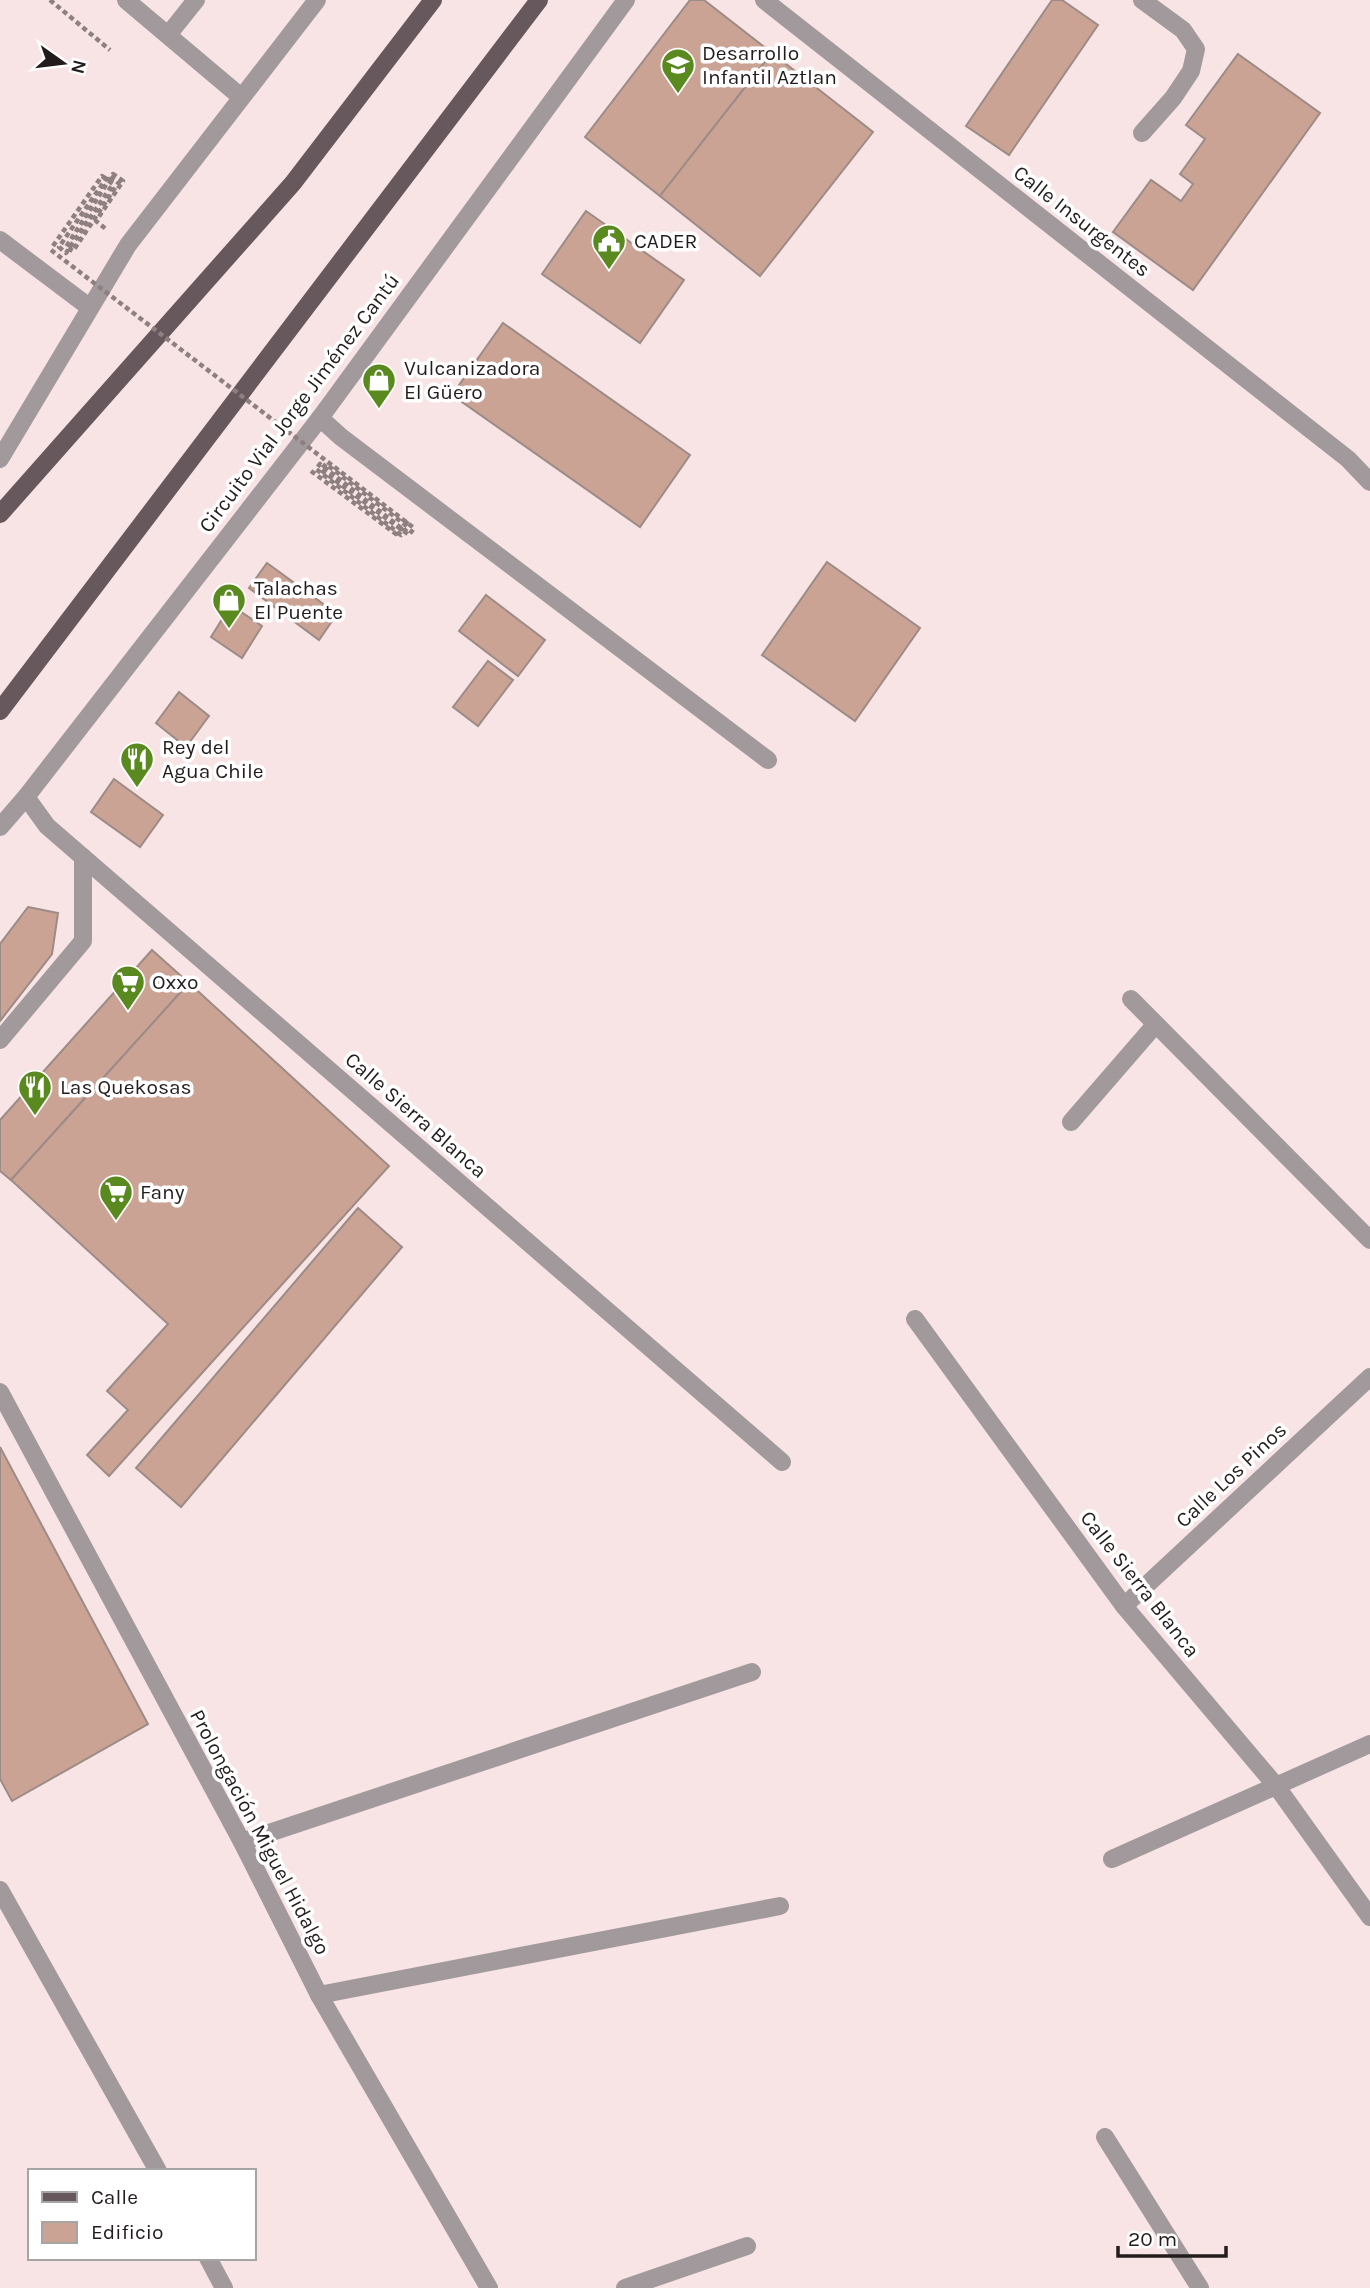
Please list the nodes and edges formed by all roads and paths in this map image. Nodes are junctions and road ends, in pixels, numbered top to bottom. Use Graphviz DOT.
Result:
graph roads {
  1 [pos="50,0"];
  2 [pos="196,0"];
  3 [pos="317,0"];
  4 [pos="433,0"];
  5 [pos="539,0"];
  6 [pos="626,0"];
  7 [pos="764,0"];
  8 [pos="1142,0"];
  9 [pos="131,1"];
  10 [pos="168,35"];
  11 [pos="110,50"];
  12 [pos="241,97"];
  13 [pos="1142,133"];
  14 [pos="0,240"];
  15 [pos="128,245"];
  16 [pos="89,307"];
  17 [pos="320,418"];
  18 [pos="290,456"];
  19 [pos="0,458"];
  20 [pos="1370,482"];
  21 [pos="426,501"];
  22 [pos="0,513"];
  23 [pos="401,528"];
  24 [pos="0,711"];
  25 [pos="768,760"];
  26 [pos="26,797"];
  27 [pos="0,827"];
  28 [pos="83,857"];
  29 [pos="1131,999"];
  30 [pos="1155,1025"];
  31 [pos="0,1040"];
  32 [pos="1071,1122"];
  33 [pos="1370,1240"];
  34 [pos="915,1320"];
  35 [pos="1370,1377"];
  36 [pos="0,1392"];
  37 [pos="782,1462"];
  38 [pos="1124,1606"];
  39 [pos="752,1672"];
  40 [pos="1370,1744"];
  41 [pos="1277,1787"];
  42 [pos="242,1842"];
  43 [pos="1112,1859"];
  44 [pos="0,1890"];
  45 [pos="780,1906"];
  46 [pos="1370,1917"];
  47 [pos="319,1995"];
  48 [pos="1105,2137"];
  49 [pos="157,2169"];
  50 [pos="747,2246"];
  51 [pos="209,2260"];
  52 [pos="225,2288"];
  53 [pos="489,2288"];
  54 [pos="625,2288"];
  55 [pos="1200,2288"];
  1 -- 11 [label="path"];
  2 -- 10 [label="street"];
  3 -- 12 [label="street"];
  4 -- 22 [label="main road"];
  5 -- 24 [label="main road"];
  6 -- 17 [label="street, Circuito Vial Jorge Jiménez Cantú"];
  7 -- 20 [label="street, Calle Insurgentes"];
  8 -- 13 [label="street"];
  9 -- 10 [label="street"];
  10 -- 12 [label="street"];
  12 -- 15 [label="street"];
  14 -- 16 [label="street"];
  15 -- 16 [label="street"];
  15 -- 23 [label="path, bridge"];
  16 -- 19 [label="street"];
  17 -- 18 [label="street, Circuito Vial Jorge Jiménez Cantú"];
  17 -- 21 [label="street"];
  18 -- 23 [label="path"];
  18 -- 26 [label="street, Circuito Vial Jorge Jiménez Cantú"];
  21 -- 23 [label="path"];
  21 -- 25 [label="street"];
  26 -- 27 [label="street, Circuito Vial Jorge Jiménez Cantú"];
  26 -- 28 [label="street, Calle Sierra Blanca"];
  28 -- 31 [label="street"];
  28 -- 37 [label="street, Calle Sierra Blanca"];
  29 -- 30 [label="street"];
  30 -- 32 [label="street"];
  30 -- 33 [label="street"];
  34 -- 38 [label="street, Calle Sierra Blanca"];
  35 -- 38 [label="street, Calle Los Pinos"];
  36 -- 42 [label="street, Prolongación Miguel Hidalgo"];
  38 -- 41 [label="street, Calle Sierra Blanca"];
  39 -- 42 [label="street"];
  40 -- 41 [label="street"];
  41 -- 43 [label="street"];
  41 -- 46 [label="street, Calle Sierra Blanca"];
  42 -- 47 [label="street, Prolongación Miguel Hidalgo"];
  44 -- 49 [label="street"];
  45 -- 47 [label="street"];
  47 -- 53 [label="street, Prolongación Miguel Hidalgo"];
  48 -- 55 [label="street"];
  50 -- 54 [label="street"];
  51 -- 52 [label="street"];
}
